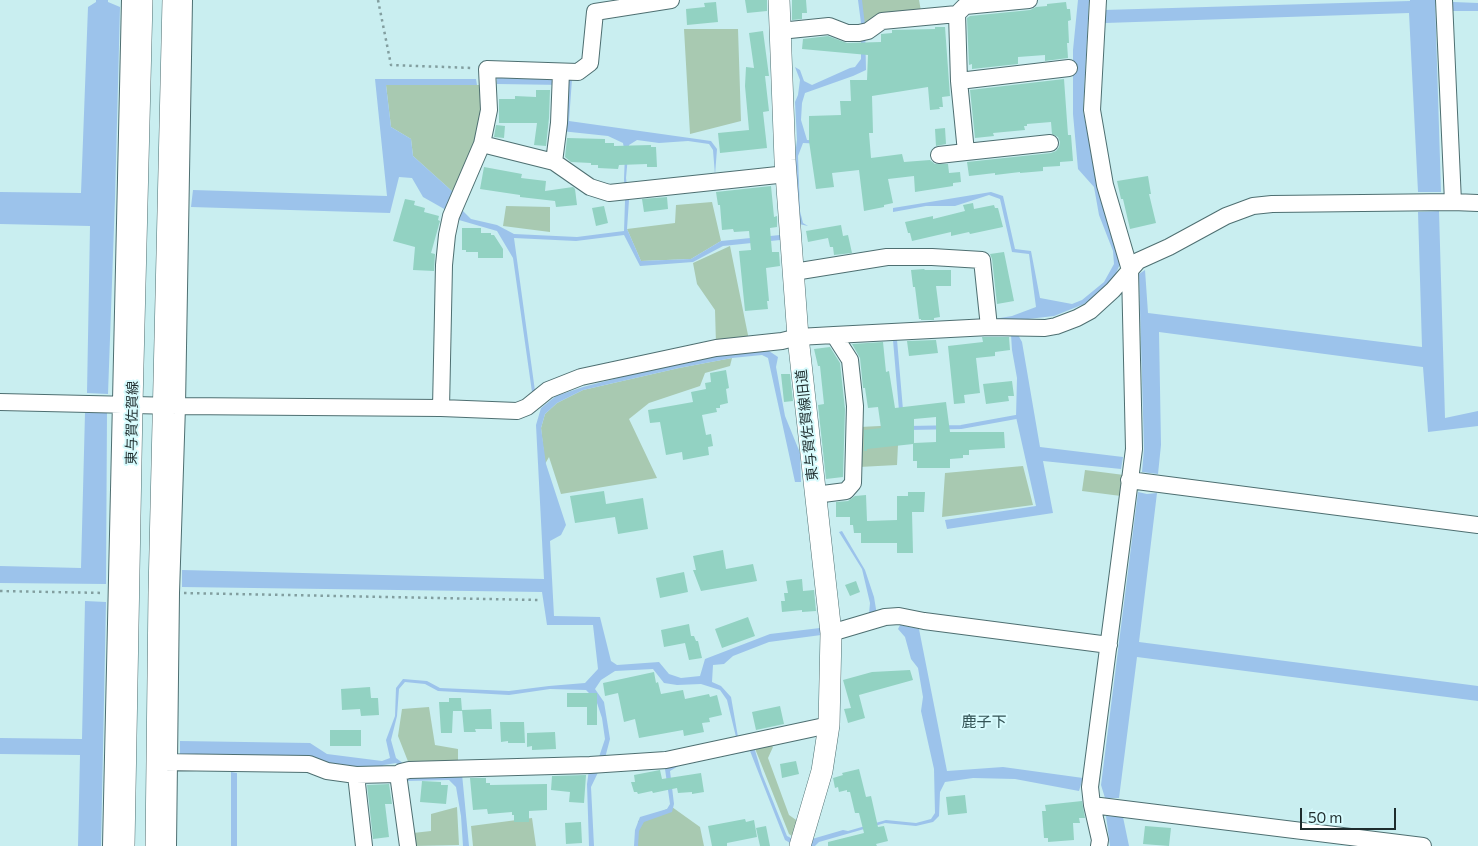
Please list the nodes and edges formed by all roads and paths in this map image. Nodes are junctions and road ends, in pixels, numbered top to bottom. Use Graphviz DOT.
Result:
graph roads {
  1 [pos="130,0"];
  2 [pos="142,0"];
  3 [pos="173,0"];
  4 [pos="184,0"];
  5 [pos="378,0"];
  6 [pos="671,0"];
  7 [pos="779,0"];
  8 [pos="1029,0"];
  9 [pos="1098,0"];
  10 [pos="1444,0"];
  11 [pos="595,6"];
  12 [pos="957,14"];
  13 [pos="780,31"];
  14 [pos="1069,68"];
  15 [pos="487,69"];
  16 [pos="560,78"];
  17 [pos="959,81"];
  18 [pos="1050,142"];
  19 [pos="482,144"];
  20 [pos="966,152"];
  21 [pos="939,156"];
  22 [pos="554,162"];
  23 [pos="787,174"];
  24 [pos="1453,202"];
  25 [pos="1478,202"];
  26 [pos="1130,270"];
  27 [pos="794,272"];
  28 [pos="989,327"];
  29 [pos="834,335"];
  30 [pos="798,337"];
  31 [pos="0,402"];
  32 [pos="126,404"];
  33 [pos="171,405"];
  34 [pos="441,408"];
  35 [pos="1129,480"];
  36 [pos="815,495"];
  37 [pos="1478,525"];
  38 [pos="0,591"];
  39 [pos="116,593"];
  40 [pos="171,593"];
  41 [pos="540,600"];
  42 [pos="831,633"];
  43 [pos="1109,645"];
  44 [pos="829,725"];
  45 [pos="119,761"];
  46 [pos="162,762"];
  47 [pos="403,772"];
  48 [pos="356,776"];
  49 [pos="1092,805"];
  50 [pos="111,846"];
  51 [pos="124,846"];
  52 [pos="156,846"];
  53 [pos="168,846"];
  54 [pos="364,846"];
  55 [pos="408,846"];
  56 [pos="800,846"];
  57 [pos="1099,846"];
  58 [pos="1423,846"];
  1 -- 32 [label="street"];
  2 -- 32 [label="main road, 東与賀佐賀線"];
  3 -- 33 [label="main road"];
  4 -- 33 [label="street"];
  5 -- 15 [label="path"];
  6 -- 11 [label="street"];
  7 -- 13 [label="main road, 東与賀佐賀線旧道"];
  8 -- 12 [label="street"];
  9 -- 26 [label="street"];
  10 -- 24 [label="street"];
  11 -- 16 [label="street"];
  12 -- 13 [label="street"];
  12 -- 17 [label="street"];
  13 -- 23 [label="main road, 東与賀佐賀線旧道"];
  14 -- 17 [label="street"];
  15 -- 16 [label="street"];
  15 -- 19 [label="street"];
  16 -- 22 [label="street"];
  17 -- 20 [label="street"];
  18 -- 20 [label="street"];
  19 -- 22 [label="street"];
  19 -- 34 [label="street"];
  20 -- 21 [label="street"];
  22 -- 23 [label="street"];
  23 -- 27 [label="main road, 東与賀佐賀線旧道"];
  24 -- 25 [label="street"];
  24 -- 26 [label="street"];
  26 -- 28 [label="street"];
  26 -- 35 [label="street"];
  27 -- 28 [label="street"];
  27 -- 30 [label="main road, 東与賀佐賀線旧道"];
  28 -- 29 [label="street"];
  29 -- 30 [label="street"];
  29 -- 36 [label="street"];
  30 -- 34 [label="street"];
  30 -- 36 [label="main road, 東与賀佐賀線旧道"];
  31 -- 32 [label="street"];
  32 -- 33 [label="street"];
  32 -- 39 [label="street"];
  32 -- 45 [label="main road, 東与賀佐賀線"];
  33 -- 34 [label="street"];
  33 -- 40 [label="street"];
  33 -- 46 [label="main road"];
  35 -- 37 [label="street"];
  35 -- 43 [label="street"];
  36 -- 42 [label="main road, 東与賀佐賀線旧道"];
  38 -- 39 [label="path"];
  39 -- 45 [label="street"];
  40 -- 41 [label="path"];
  40 -- 46 [label="street"];
  42 -- 43 [label="street"];
  42 -- 44 [label="main road, 東与賀佐賀線旧道"];
  43 -- 49 [label="street"];
  44 -- 47 [label="street"];
  44 -- 56 [label="main road, 東与賀佐賀線旧道"];
  45 -- 50 [label="street"];
  45 -- 51 [label="main road, 東与賀佐賀線"];
  46 -- 48 [label="street"];
  46 -- 52 [label="main road"];
  46 -- 53 [label="street"];
  47 -- 48 [label="street"];
  47 -- 55 [label="street"];
  48 -- 54 [label="street"];
  49 -- 57 [label="street"];
  49 -- 58 [label="street"];
}
